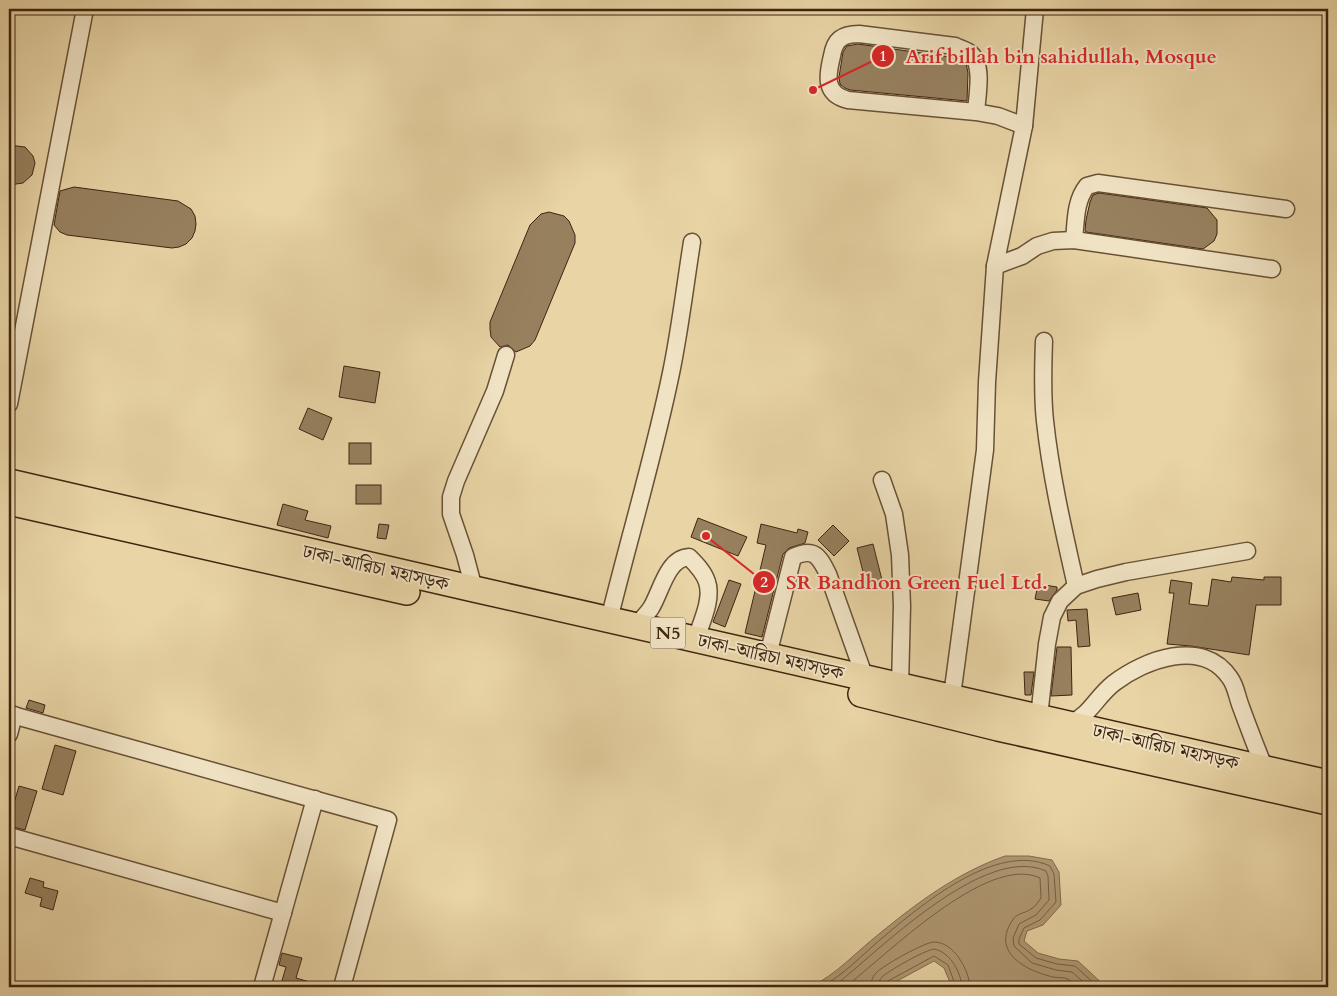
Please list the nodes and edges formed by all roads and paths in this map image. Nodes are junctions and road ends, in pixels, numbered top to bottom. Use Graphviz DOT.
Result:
graph roads {
  1 [pos="85,9"];
  2 [pos="1035,9"];
  3 [pos="976,112"];
  4 [pos="1024,126"];
  5 [pos="1286,209"];
  6 [pos="1074,240"];
  7 [pos="692,242"];
  8 [pos="995,266"];
  9 [pos="1272,268"];
  10 [pos="1044,341"];
  11 [pos="506,354"];
  12 [pos="9,404"];
  13 [pos="882,480"];
  14 [pos="9,482"];
  15 [pos="9,502"];
  16 [pos="1247,551"];
  17 [pos="1076,586"];
  18 [pos="474,589"];
  19 [pos="609,620"];
  20 [pos="636,626"];
  21 [pos="696,639"];
  22 [pos="768,655"];
  23 [pos="866,678"];
  24 [pos="900,686"];
  25 [pos="952,696"];
  26 [pos="11,714"];
  27 [pos="1040,717"];
  28 [pos="1070,724"];
  29 [pos="9,734"];
  30 [pos="1276,770"];
  31 [pos="1328,783"];
  32 [pos="315,799"];
  33 [pos="1328,802"];
  34 [pos="9,836"];
  35 [pos="283,913"];
  36 [pos="262,987"];
  37 [pos="342,987"];
  1 -- 12 [label="street"];
  2 -- 4 [label="street"];
  3 -- 3 [label="street"];
  3 -- 4 [label="street"];
  4 -- 8 [label="street"];
  5 -- 6 [label="street"];
  6 -- 8 [label="street"];
  6 -- 9 [label="street"];
  7 -- 19 [label="street"];
  8 -- 25 [label="street"];
  10 -- 17 [label="street"];
  11 -- 18 [label="street"];
  13 -- 24 [label="street"];
  14 -- 18 [label="highway, ঢাকা-আরিচা মহাসড়ক / N5"];
  15 -- 33 [label="highway, ঢাকা-আরিচা মহাসড়ক / N5"];
  16 -- 17 [label="street"];
  17 -- 27 [label="street"];
  18 -- 19 [label="highway, ঢাকা-আরিচা মহাসড়ক / N5"];
  19 -- 20 [label="highway, ঢাকা-আরিচা মহাসড়ক / N5"];
  20 -- 21 [label="highway, ঢাকা-আরিচা মহাসড়ক / N5"];
  20 -- 21 [label="street"];
  21 -- 22 [label="highway, ঢাকা-আরিচা মহাসড়ক / N5"];
  22 -- 23 [label="highway, ঢাকা-আরিচা মহাসড়ক / N5"];
  22 -- 23 [label="street"];
  23 -- 24 [label="highway, ঢাকা-আরিচা মহাসড়ক / N5"];
  24 -- 25 [label="highway, ঢাকা-আরিচা মহাসড়ক / N5"];
  25 -- 27 [label="highway, ঢাকা-আরিচা মহাসড়ক / N5"];
  26 -- 29 [label="street"];
  26 -- 32 [label="street"];
  27 -- 28 [label="highway, ঢাকা-আরিচা মহাসড়ক / N5"];
  28 -- 30 [label="highway, ঢাকা-আরিচা মহাসড়ক / N5"];
  28 -- 30 [label="street"];
  30 -- 31 [label="highway, ঢাকা-আরিচা মহাসড়ক / N5"];
  32 -- 35 [label="street"];
  32 -- 37 [label="street"];
  34 -- 35 [label="street"];
  35 -- 36 [label="street"];
}
